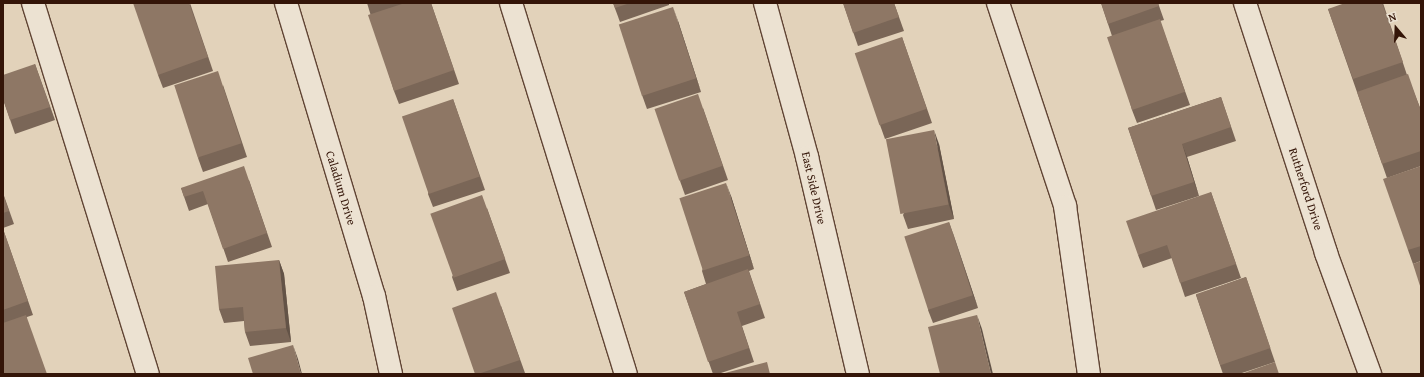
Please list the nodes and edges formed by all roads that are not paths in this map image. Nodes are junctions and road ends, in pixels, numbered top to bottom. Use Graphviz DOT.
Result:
graph roads {
  1 [pos="33,3"];
  2 [pos="286,3"];
  3 [pos="511,3"];
  4 [pos="765,3"];
  5 [pos="998,3"];
  6 [pos="1245,3"];
  7 [pos="148,374"];
  8 [pos="391,374"];
  9 [pos="626,374"];
  10 [pos="858,374"];
  11 [pos="1089,374"];
  12 [pos="1370,374"];
  1 -- 7 [label="street"];
  2 -- 8 [label="street, Caladium Drive"];
  3 -- 9 [label="street"];
  4 -- 10 [label="street, East Side Drive"];
  5 -- 11 [label="street"];
  6 -- 12 [label="street, Rutherford Drive"];
}
